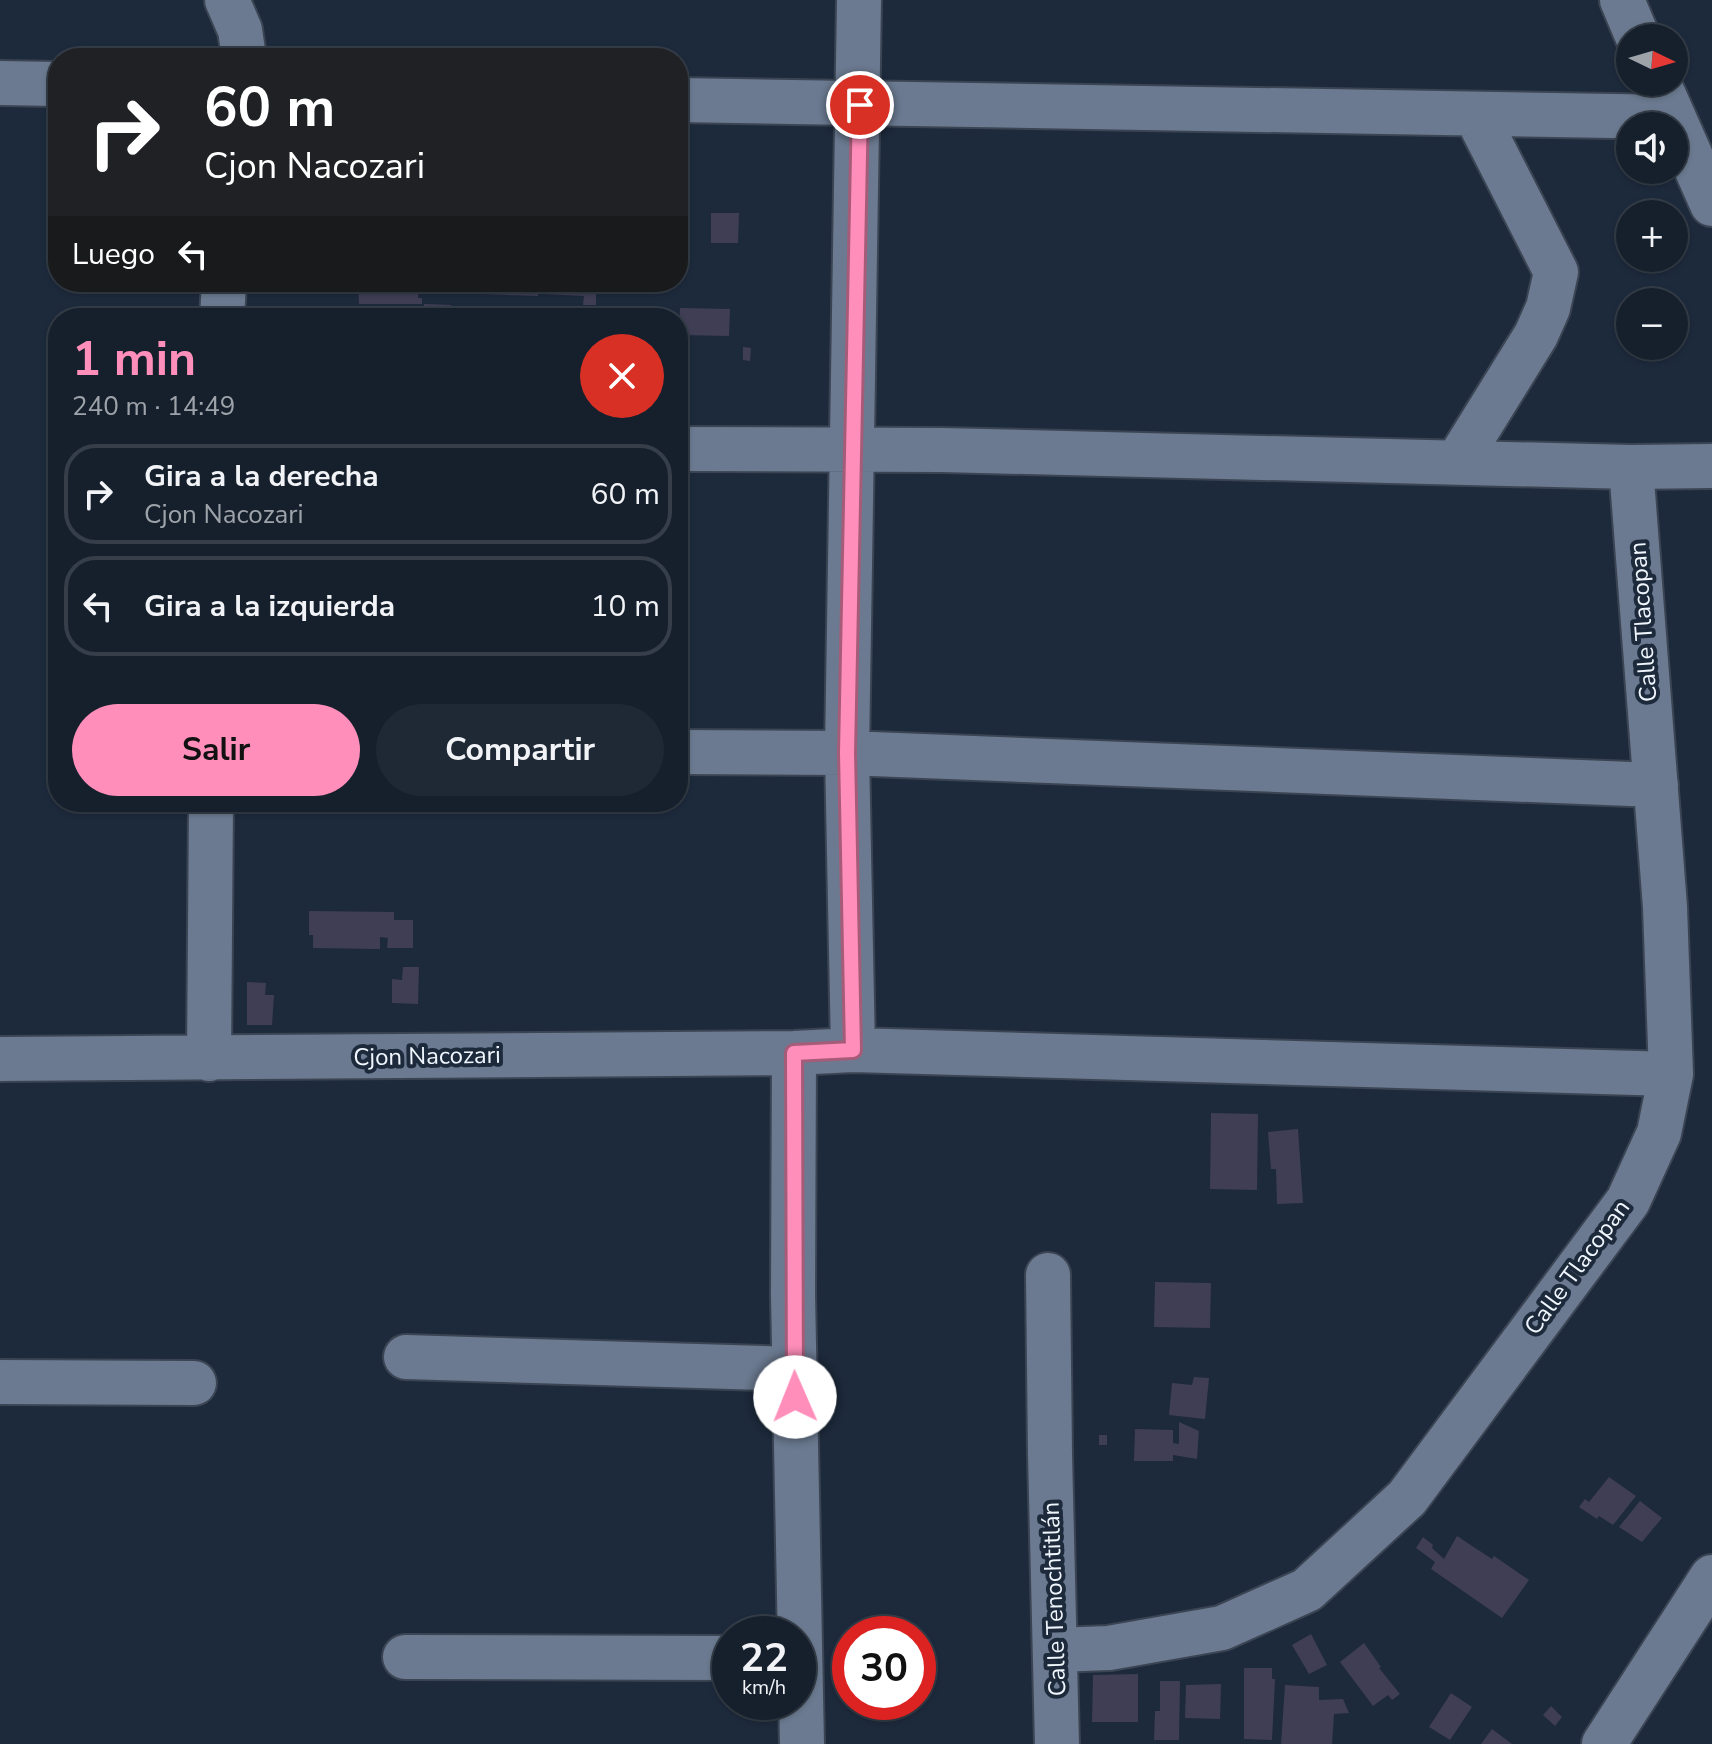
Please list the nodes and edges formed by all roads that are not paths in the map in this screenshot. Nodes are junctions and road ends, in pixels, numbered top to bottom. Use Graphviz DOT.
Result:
graph roads {
  1 [pos="227,0"];
  2 [pos="859,0"];
  3 [pos="1622,0"];
  4 [pos="1632,24"];
  5 [pos="243,48"];
  6 [pos="0,83"];
  7 [pos="48,84"];
  8 [pos="688,100"];
  9 [pos="1666,100"];
  10 [pos="860,105"];
  11 [pos="1476,115"];
  12 [pos="1712,204"];
  13 [pos="688,449"];
  14 [pos="854,449"];
  15 [pos="1458,461"];
  16 [pos="1712,466"];
  17 [pos="1631,467"];
  18 [pos="688,752"];
  19 [pos="847,753"];
  20 [pos="1656,785"];
  21 [pos="211,812"];
  22 [pos="853,1050"];
  23 [pos="794,1053"];
  24 [pos="0,1059"];
  25 [pos="209,1059"];
  26 [pos="1671,1074"];
  27 [pos="1048,1275"];
  28 [pos="406,1357"];
  29 [pos="795,1369"];
  30 [pos="0,1382"];
  31 [pos="194,1383"];
  32 [pos="1712,1577"];
  33 [pos="798,1616"];
  34 [pos="1056,1650"];
  35 [pos="405,1657"];
  36 [pos="712,1658"];
  37 [pos="801,1720"];
  38 [pos="802,1744"];
  39 [pos="1057,1744"];
  40 [pos="1604,1744"];
  1 -- 5 [label="street"];
  2 -- 10 [label="street"];
  3 -- 4 [label="street"];
  6 -- 7 [label="street"];
  8 -- 10 [label="street"];
  9 -- 11 [label="street"];
  9 -- 12 [label="street"];
  10 -- 11 [label="street"];
  10 -- 14 [label="street"];
  11 -- 15 [label="street"];
  13 -- 14 [label="street"];
  14 -- 15 [label="street"];
  14 -- 19 [label="street"];
  15 -- 17 [label="street"];
  16 -- 17 [label="street"];
  17 -- 20 [label="street, Calle Tlacopan"];
  18 -- 19 [label="street"];
  19 -- 20 [label="street"];
  19 -- 22 [label="street"];
  20 -- 26 [label="street, Calle Tlacopan"];
  21 -- 25 [label="street"];
  22 -- 23 [label="street, Cjon Nacozari"];
  22 -- 26 [label="street, Cjon Nacozari"];
  23 -- 25 [label="street, Cjon Nacozari"];
  23 -- 29 [label="street"];
  24 -- 25 [label="street, Cjon Nacozari"];
  26 -- 34 [label="street, Calle Tlacopan"];
  27 -- 34 [label="street, Calle Tenochtitlán"];
  28 -- 29 [label="street"];
  29 -- 33 [label="street"];
  30 -- 31 [label="street"];
  32 -- 40 [label="street"];
  34 -- 39 [label="street, Calle Tenochtitlán"];
  35 -- 36 [label="street"];
  37 -- 38 [label="street"];
}
